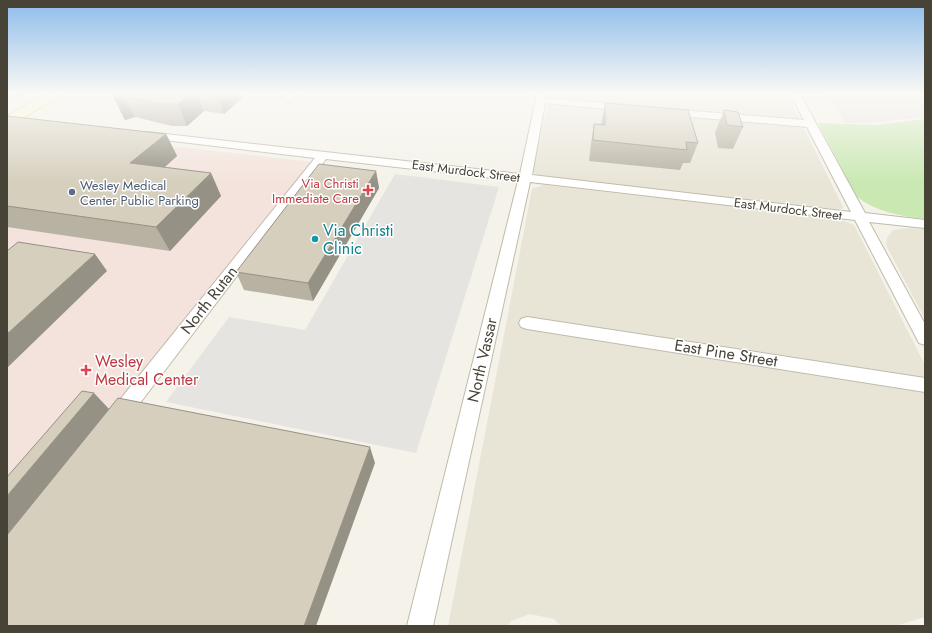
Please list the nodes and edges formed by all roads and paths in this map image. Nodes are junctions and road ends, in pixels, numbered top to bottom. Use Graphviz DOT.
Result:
graph roads {
  1 [pos="536,124"];
  2 [pos="806,124"];
  3 [pos="811,124"];
  4 [pos="140,134"];
  5 [pos="323,155"];
  6 [pos="525,179"];
  7 [pos="859,217"];
  8 [pos="925,224"];
  9 [pos="527,323"];
  10 [pos="925,339"];
  11 [pos="925,384"];
  12 [pos="109,428"];
  13 [pos="420,626"];
  1 -- 6 [label="street, North Vassar"];
  2 -- 3 [label="street"];
  3 -- 7 [label="street"];
  4 -- 5 [label="street, East Murdock Street"];
  5 -- 6 [label="street, East Murdock Street"];
  5 -- 12 [label="street, North Rutan"];
  6 -- 7 [label="street, East Murdock Street"];
  6 -- 13 [label="street, North Vassar"];
  7 -- 8 [label="street, East Murdock Street"];
  7 -- 10 [label="street"];
  9 -- 11 [label="street, East Pine Street"];
}
